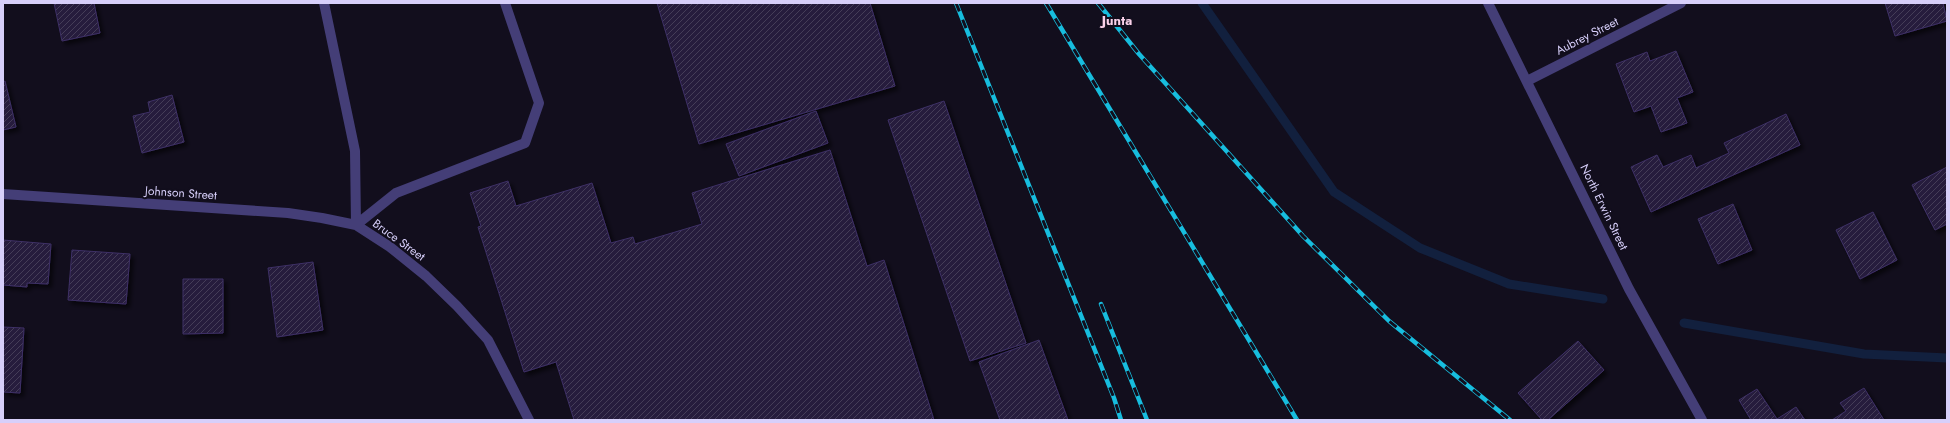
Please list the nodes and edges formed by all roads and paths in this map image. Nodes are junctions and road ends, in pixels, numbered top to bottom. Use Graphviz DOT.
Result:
graph roads {
  1 [pos="324,3"];
  2 [pos="505,3"];
  3 [pos="1488,3"];
  4 [pos="1681,3"];
  5 [pos="1527,81"];
  6 [pos="3,194"];
  7 [pos="356,225"];
  8 [pos="529,420"];
  9 [pos="1702,420"];
  1 -- 7 [label="street, Bruce Street"];
  2 -- 7 [label="street"];
  3 -- 5 [label="street, North Erwin Street"];
  4 -- 5 [label="street, Aubrey Street"];
  5 -- 9 [label="street, North Erwin Street"];
  6 -- 7 [label="street, Johnson Street"];
  7 -- 8 [label="street, Bruce Street"];
}
